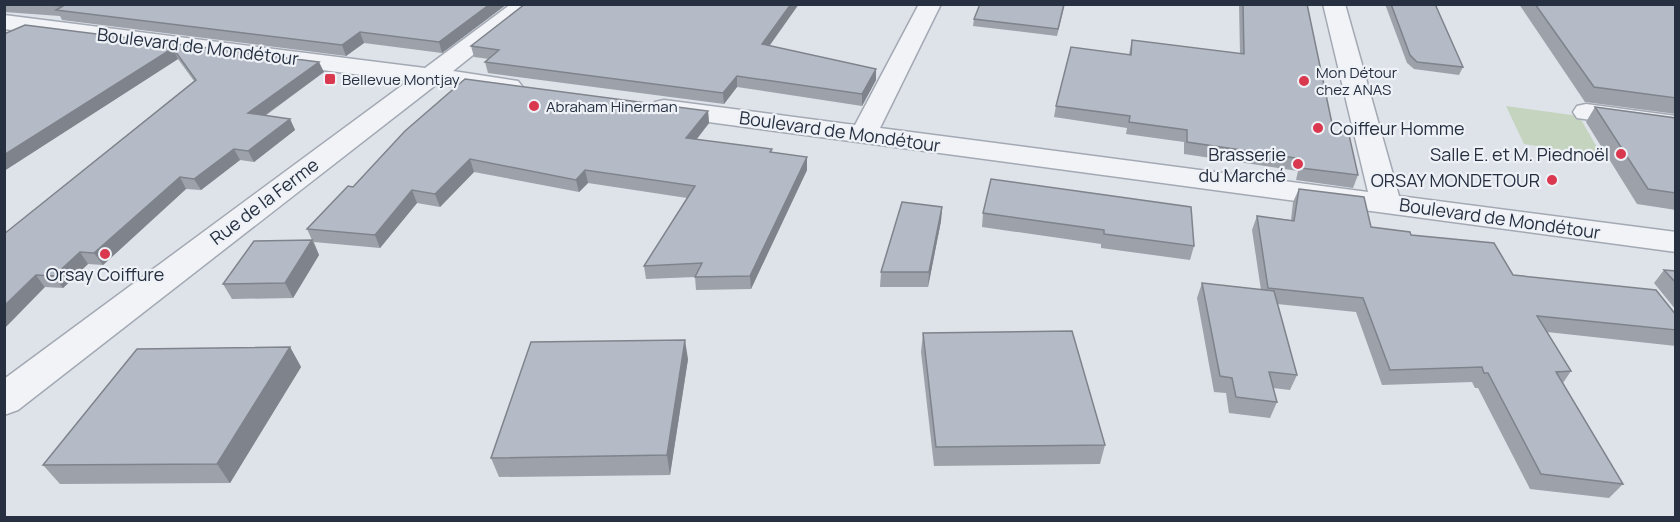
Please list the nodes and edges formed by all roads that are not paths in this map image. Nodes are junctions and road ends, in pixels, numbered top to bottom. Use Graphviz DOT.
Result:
graph roads {
  1 [pos="29,4"];
  2 [pos="526,4"];
  3 [pos="930,4"];
  4 [pos="1334,4"];
  5 [pos="4,17"];
  6 [pos="4,22"];
  7 [pos="431,76"];
  8 [pos="537,90"];
  9 [pos="642,105"];
  10 [pos="1586,112"];
  11 [pos="1676,124"];
  12 [pos="862,135"];
  13 [pos="1386,202"];
  14 [pos="1676,242"];
  15 [pos="4,400"];
  1 -- 5 [label="street"];
  2 -- 7 [label="street, Rue de la Ferme"];
  3 -- 12 [label="street"];
  4 -- 13 [label="street"];
  6 -- 7 [label="street, Boulevard de Mondétour"];
  7 -- 8 [label="street, Boulevard de Mondétour"];
  7 -- 15 [label="street, Rue de la Ferme"];
  9 -- 12 [label="street, Boulevard de Mondétour"];
  10 -- 11 [label="street"];
  12 -- 13 [label="street, Boulevard de Mondétour"];
  13 -- 14 [label="street, Boulevard de Mondétour"];
}
